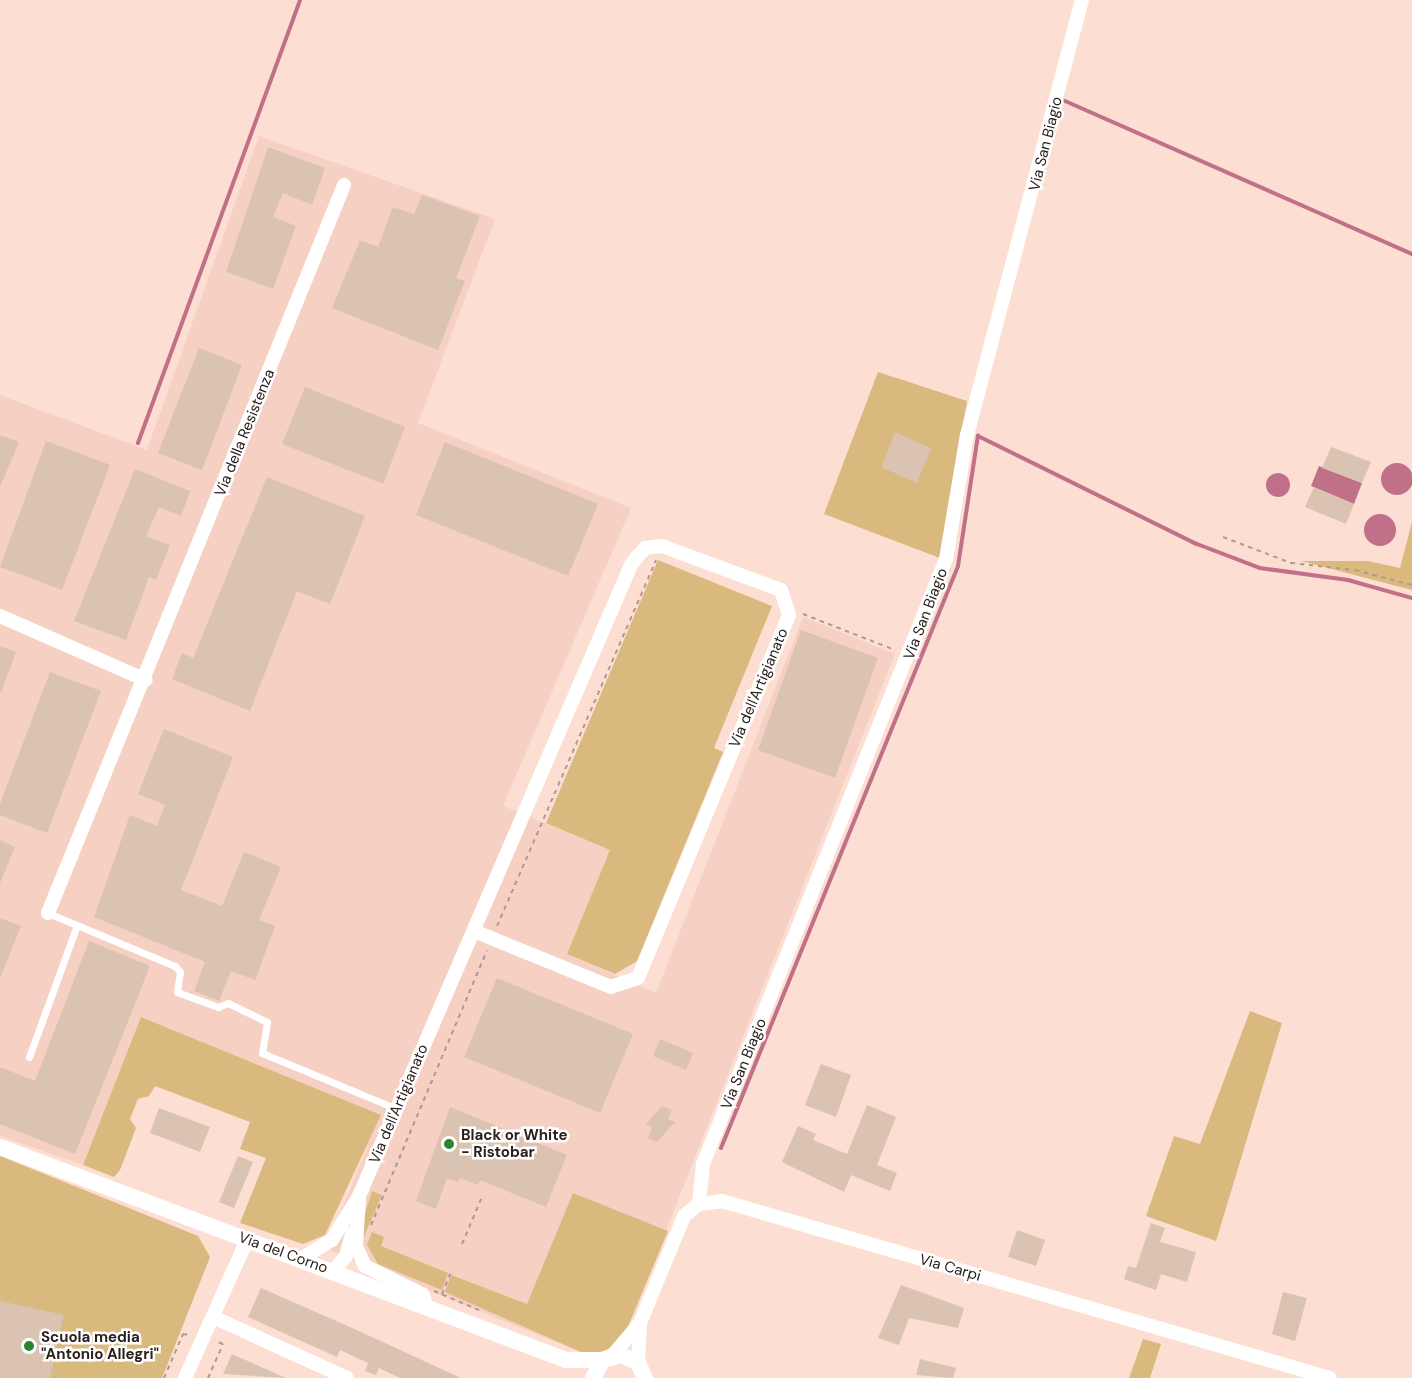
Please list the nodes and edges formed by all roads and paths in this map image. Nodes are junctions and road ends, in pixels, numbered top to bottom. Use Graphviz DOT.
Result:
graph roads {
  1 [pos="1082,0"];
  2 [pos="344,185"];
  3 [pos="1223,537"];
  4 [pos="658,557"];
  5 [pos="1412,585"];
  6 [pos="790,609"];
  7 [pos="0,616"];
  8 [pos="910,656"];
  9 [pos="146,680"];
  10 [pos="48,913"];
  11 [pos="77,925"];
  12 [pos="474,931"];
  13 [pos="492,938"];
  14 [pos="29,1057"];
  15 [pos="397,1109"];
  16 [pos="0,1147"];
  17 [pos="359,1196"];
  18 [pos="481,1199"];
  19 [pos="699,1204"];
  20 [pos="369,1230"];
  21 [pos="247,1240"];
  22 [pos="462,1244"];
  23 [pos="301,1259"];
  24 [pos="333,1271"];
  25 [pos="450,1274"];
  26 [pos="431,1289"];
  27 [pos="442,1294"];
  28 [pos="427,1307"];
  29 [pos="481,1311"];
  30 [pos="213,1317"];
  31 [pos="640,1323"];
  32 [pos="216,1332"];
  33 [pos="182,1337"];
  34 [pos="608,1358"];
  35 [pos="566,1360"];
  36 [pos="644,1373"];
  37 [pos="164,1378"];
  38 [pos="185,1378"];
  39 [pos="208,1378"];
  40 [pos="347,1378"];
  41 [pos="586,1378"];
  42 [pos="592,1378"];
  43 [pos="1330,1378"];
  1 -- 8 [label="street, Via San Biagio"];
  2 -- 9 [label="street, Via della Resistenza"];
  3 -- 5 [label="path"];
  4 -- 13 [label="path"];
  6 -- 8 [label="path"];
  6 -- 12 [label="street, Via dell'Artigianato"];
  6 -- 13 [label="street, Via dell'Artigianato"];
  7 -- 9 [label="street"];
  8 -- 19 [label="street, Via San Biagio"];
  9 -- 10 [label="street, Via della Resistenza"];
  10 -- 11 [label="lane"];
  11 -- 14 [label="lane"];
  11 -- 15 [label="lane"];
  12 -- 13 [label="street, Via dell'Artigianato"];
  12 -- 15 [label="street, Via dell'Artigianato"];
  13 -- 20 [label="path"];
  15 -- 17 [label="street, Via dell'Artigianato"];
  16 -- 21 [label="street, Via del Corno"];
  17 -- 23 [label="street, Via dell'Artigianato"];
  17 -- 24 [label="street"];
  17 -- 28 [label="street"];
  18 -- 22 [label="path"];
  19 -- 31 [label="street"];
  19 -- 43 [label="street, Via Carpi"];
  21 -- 23 [label="street, Via del Corno"];
  21 -- 30 [label="street"];
  23 -- 24 [label="street, Via del Corno"];
  24 -- 28 [label="street, Via del Corno"];
  25 -- 27 [label="path"];
  26 -- 27 [label="path"];
  27 -- 29 [label="path"];
  28 -- 35 [label="street, Via del Corno"];
  30 -- 38 [label="street"];
  30 -- 40 [label="street"];
  31 -- 34 [label="street"];
  31 -- 36 [label="street"];
  32 -- 39 [label="path"];
  33 -- 37 [label="path"];
  34 -- 35 [label="street, Via del Corno"];
  34 -- 36 [label="street"];
  34 -- 42 [label="street"];
  35 -- 41 [label="street, Via del Corno"];
}
